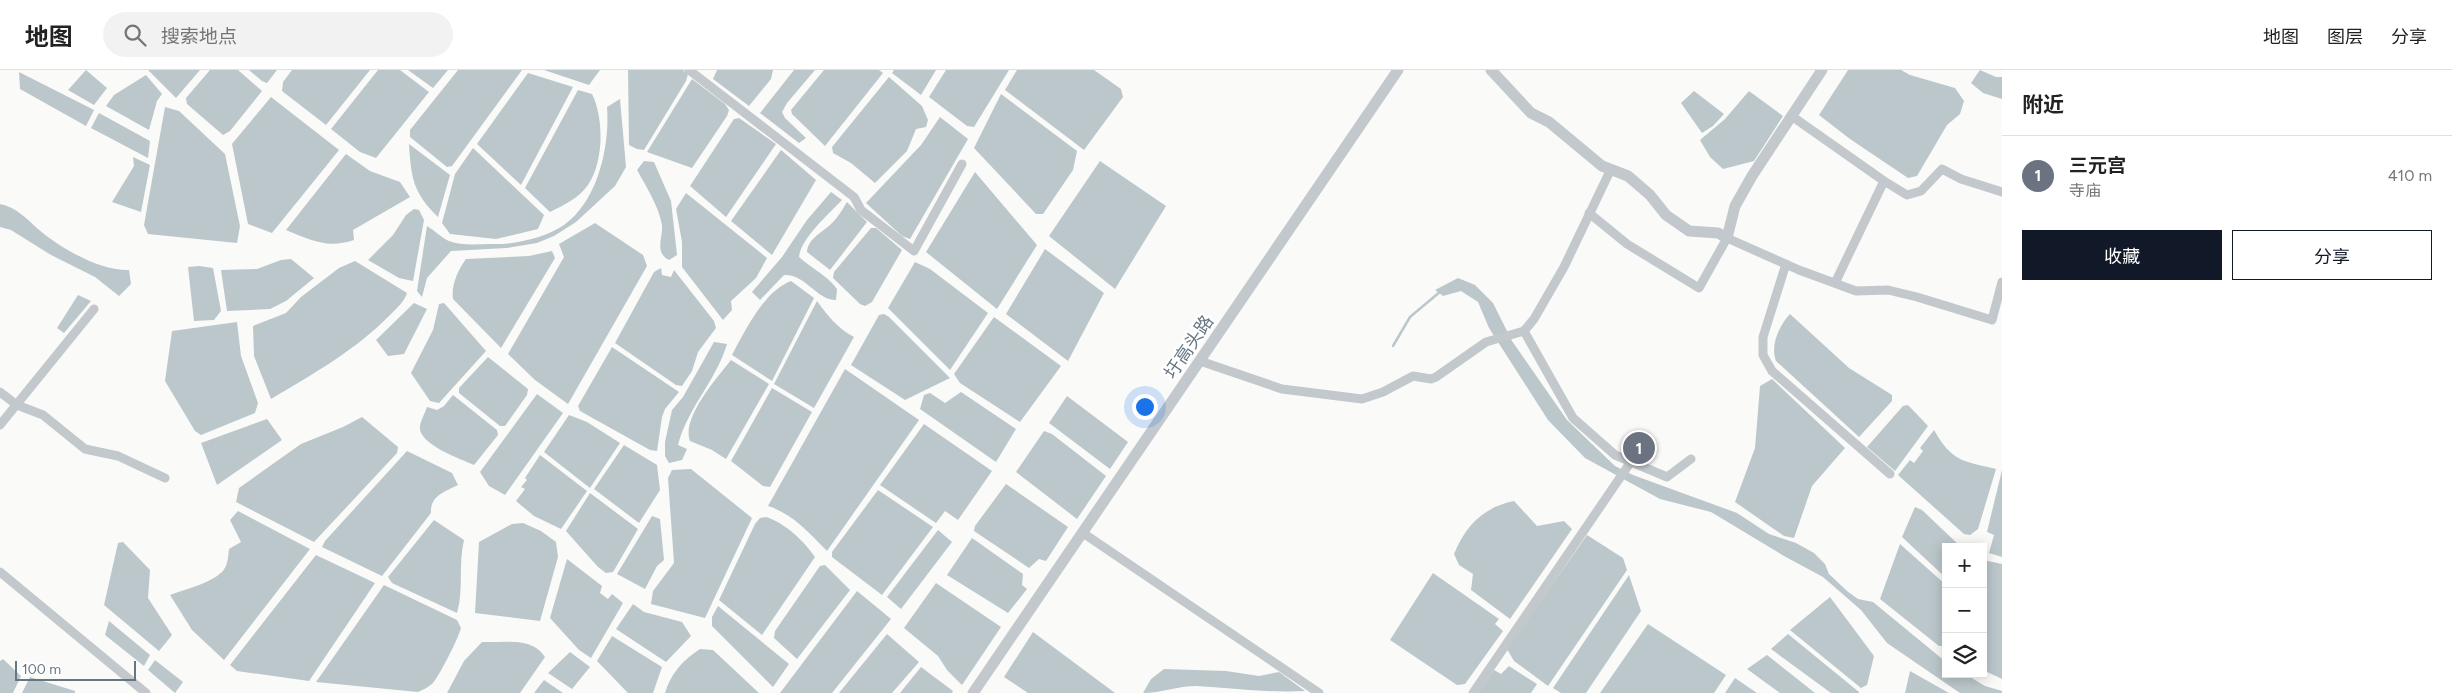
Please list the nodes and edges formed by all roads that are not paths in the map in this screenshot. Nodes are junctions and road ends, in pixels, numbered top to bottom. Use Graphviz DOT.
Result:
graph roads {
  1 [pos="689,70"];
  2 [pos="1398,70"];
  3 [pos="1491,70"];
  4 [pos="1822,70"];
  5 [pos="1792,117"];
  6 [pos="962,164"];
  7 [pos="1611,170"];
  8 [pos="1884,181"];
  9 [pos="2002,192"];
  10 [pos="1589,213"];
  11 [pos="1727,238"];
  12 [pos="1786,264"];
  13 [pos="2002,282"];
  14 [pos="1835,283"];
  15 [pos="94,309"];
  16 [pos="1998,312"];
  17 [pos="1524,331"];
  18 [pos="1200,362"];
  19 [pos="0,392"];
  20 [pos="16,405"];
  21 [pos="0,425"];
  22 [pos="1691,459"];
  23 [pos="1628,466"];
  24 [pos="1890,474"];
  25 [pos="165,478"];
  26 [pos="1083,533"];
  27 [pos="0,572"];
  28 [pos="146,693"];
  29 [pos="973,693"];
  30 [pos="1319,693"];
  31 [pos="1473,693"];
  1 -- 6 [label="street"];
  2 -- 18 [label="street, 圩高头路"];
  3 -- 7 [label="street"];
  4 -- 5 [label="street"];
  5 -- 8 [label="street"];
  5 -- 11 [label="street"];
  7 -- 10 [label="street"];
  7 -- 11 [label="street"];
  8 -- 9 [label="street"];
  8 -- 14 [label="street"];
  10 -- 11 [label="street"];
  10 -- 17 [label="street"];
  11 -- 12 [label="street"];
  12 -- 14 [label="street"];
  12 -- 24 [label="street"];
  13 -- 16 [label="street"];
  14 -- 16 [label="street"];
  15 -- 20 [label="street"];
  17 -- 18 [label="street"];
  17 -- 23 [label="street"];
  18 -- 26 [label="street, 圩高头路"];
  19 -- 20 [label="street"];
  20 -- 21 [label="street"];
  20 -- 25 [label="street"];
  22 -- 23 [label="street"];
  23 -- 31 [label="street"];
  26 -- 29 [label="street, 圩高头路"];
  26 -- 30 [label="street"];
  27 -- 28 [label="street"];
}
